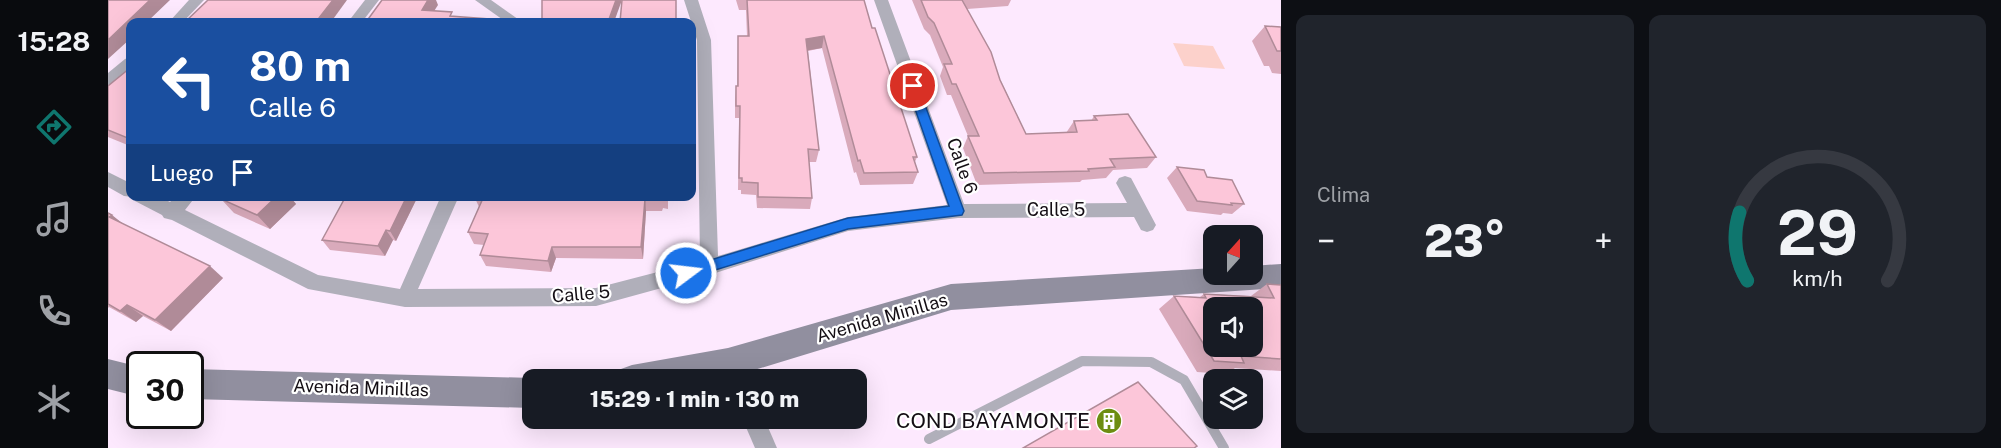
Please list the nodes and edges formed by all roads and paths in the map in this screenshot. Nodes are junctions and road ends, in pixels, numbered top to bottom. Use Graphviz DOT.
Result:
graph roads {
  1 [pos="197,0"];
  2 [pos="372,0"];
  3 [pos="482,0"];
  4 [pos="691,0"];
  5 [pos="881,0"];
  6 [pos="180,18"];
  7 [pos="358,18"];
  8 [pos="508,18"];
  9 [pos="126,65"];
  10 [pos="108,81"];
  11 [pos="108,179"];
  12 [pos="1125,183"];
  13 [pos="126,189"];
  14 [pos="150,201"];
  15 [pos="183,201"];
  16 [pos="448,201"];
  17 [pos="958,211"];
  18 [pos="170,213"];
  19 [pos="709,267"];
  20 [pos="1281,276"];
  21 [pos="405,298"];
  22 [pos="738,369"];
  23 [pos="108,374"];
  24 [pos="126,378"];
  25 [pos="204,384"];
  26 [pos="522,393"];
  27 [pos="758,429"];
  28 [pos="929,439"];
  29 [pos="766,448"];
  30 [pos="1224,448"];
  1 -- 6 [label="street"];
  2 -- 7 [label="street"];
  3 -- 8 [label="street"];
  4 -- 19 [label="street"];
  5 -- 17 [label="street, Calle 6"];
  9 -- 10 [label="street"];
  11 -- 13 [label="street"];
  12 -- 17 [label="street, Calle 5"];
  14 -- 18 [label="street, Calle 5"];
  15 -- 18 [label="street"];
  16 -- 21 [label="street"];
  17 -- 19 [label="street, Calle 5"];
  18 -- 21 [label="street, Calle 5"];
  19 -- 21 [label="street, Calle 5"];
  20 -- 22 [label="main road, Avenida Minillas"];
  23 -- 24 [label="main road"];
  25 -- 26 [label="main road, Avenida Minillas"];
  27 -- 29 [label="street"];
  28 -- 30 [label="lane"];
}
